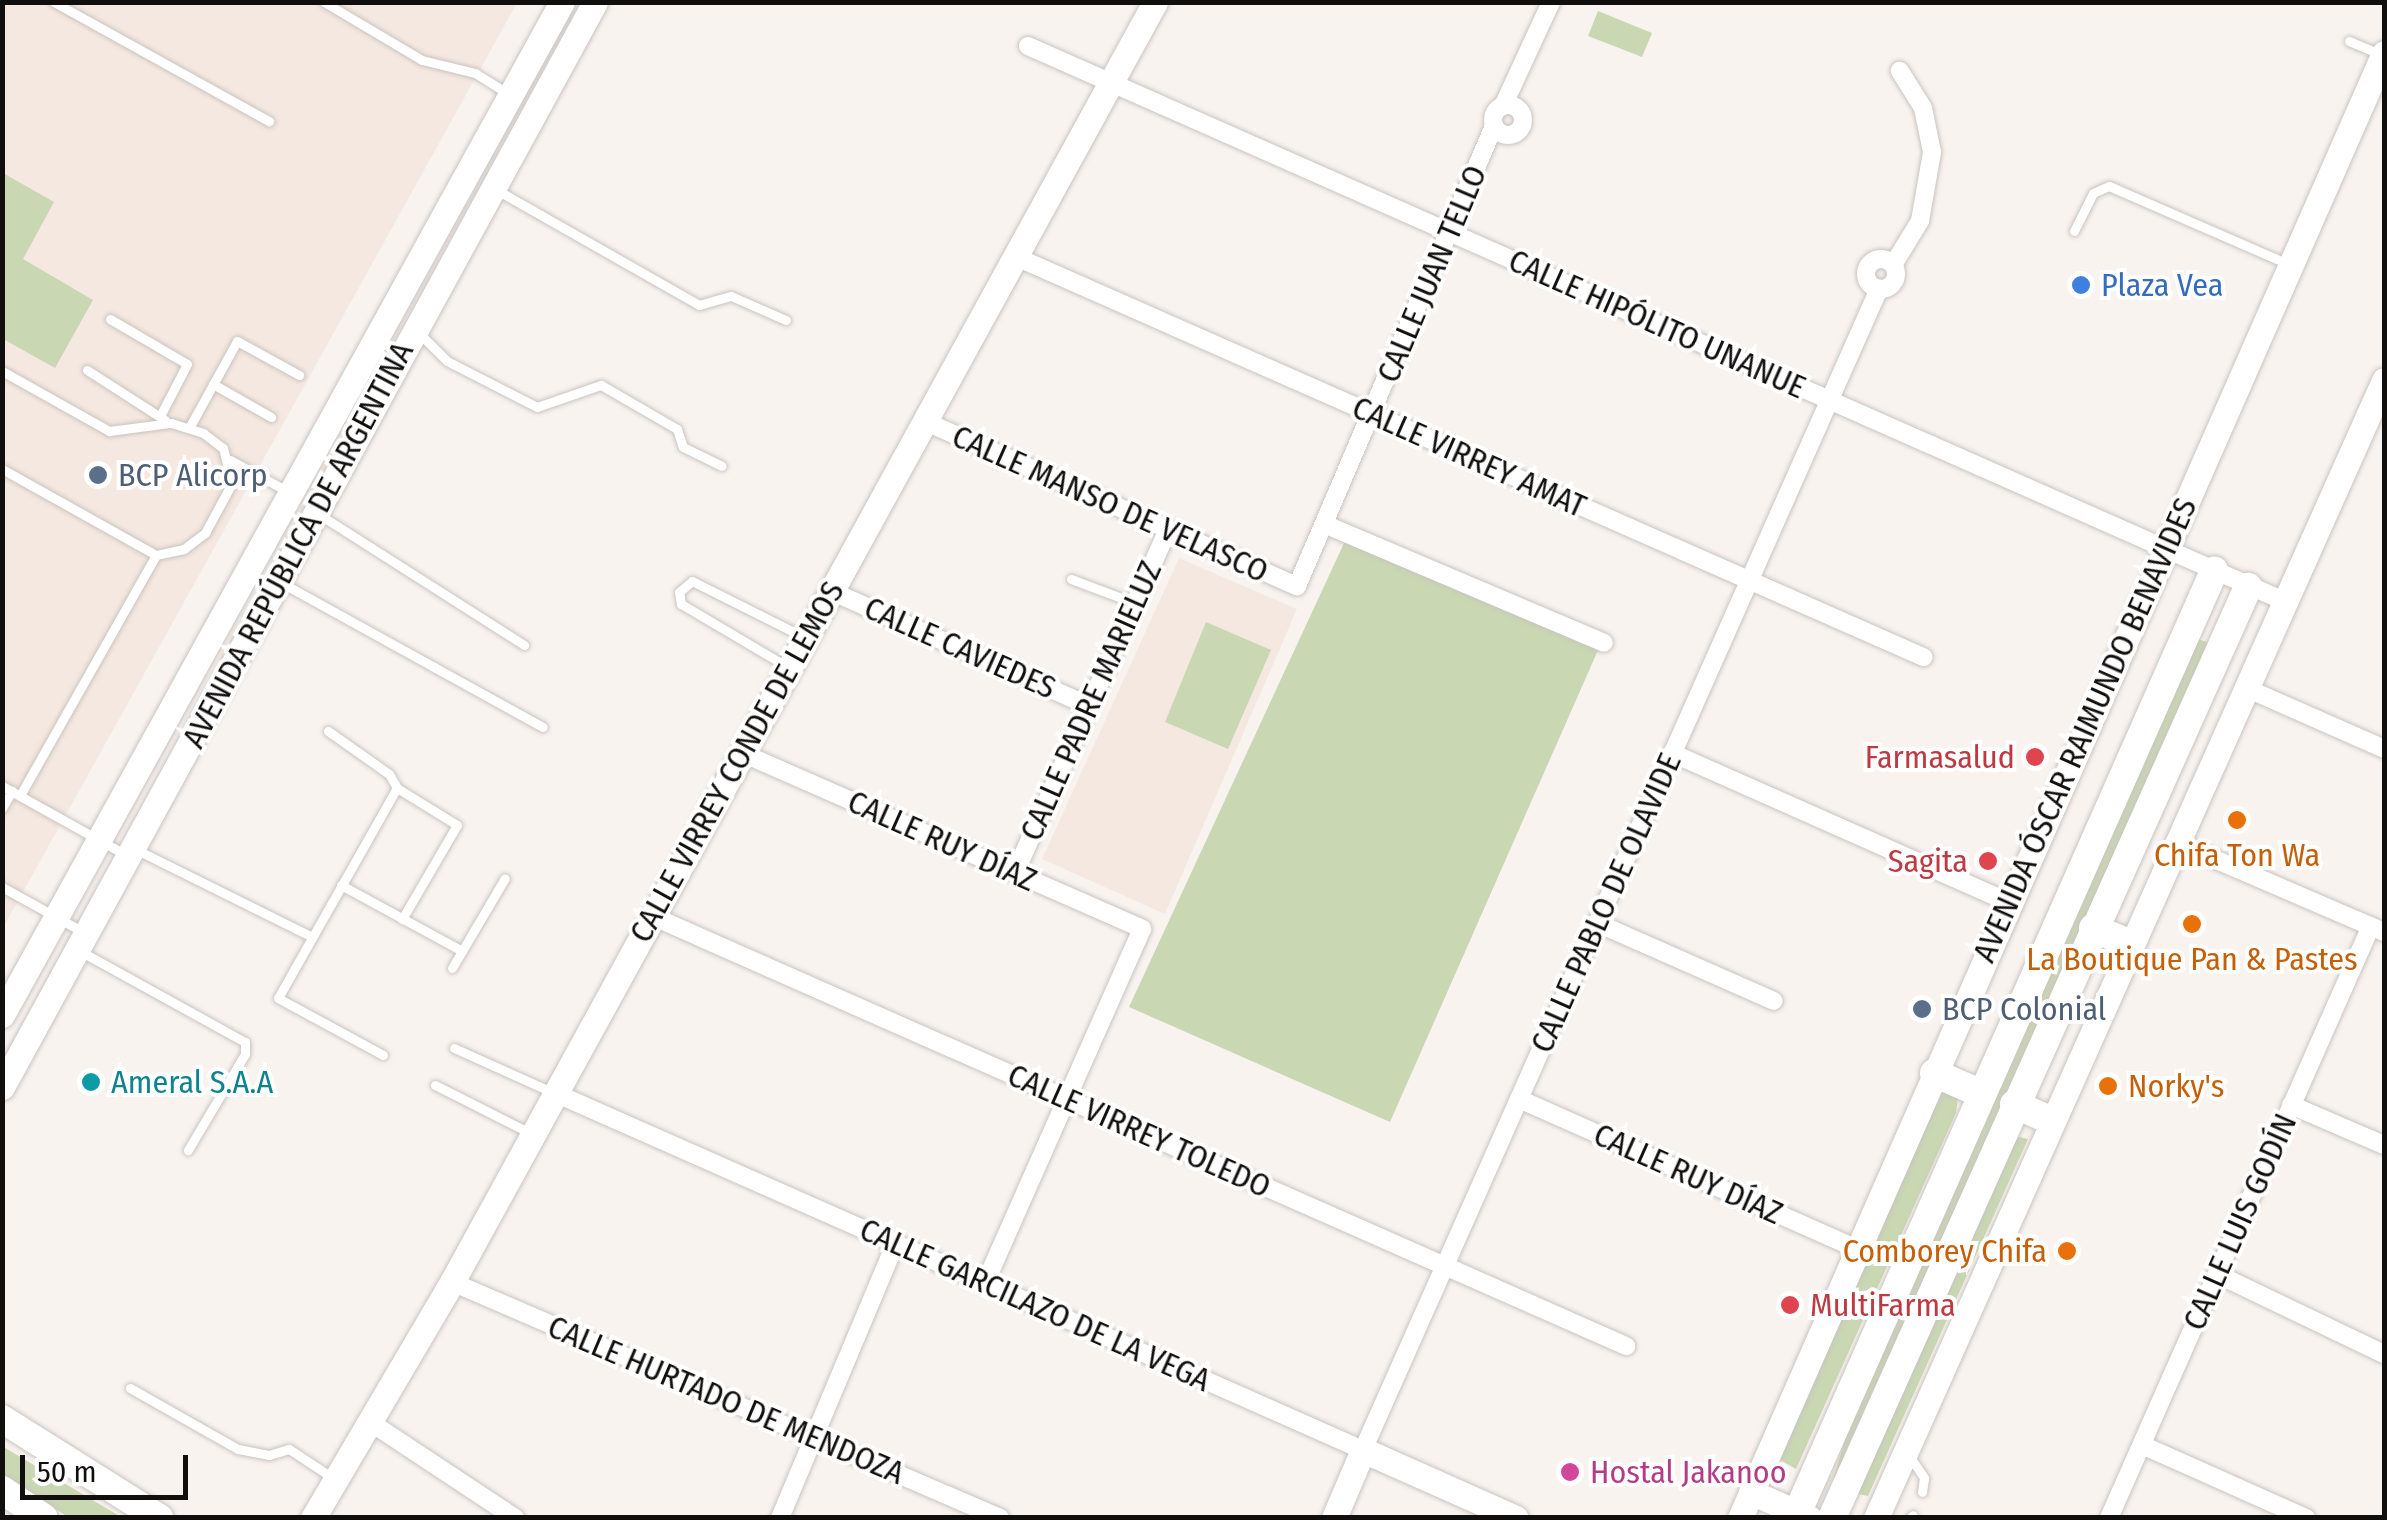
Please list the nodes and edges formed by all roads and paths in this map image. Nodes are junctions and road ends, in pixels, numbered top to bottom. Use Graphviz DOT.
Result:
graph roads {
  1 [pos="54,2"];
  2 [pos="324,2"];
  3 [pos="562,2"];
  4 [pos="595,2"];
  5 [pos="1155,2"];
  6 [pos="1551,2"];
  7 [pos="2350,41"];
  8 [pos="1028,46"];
  9 [pos="2384,55"];
  10 [pos="1900,72"];
  11 [pos="1110,82"];
  12 [pos="510,96"];
  13 [pos="1503,106"];
  14 [pos="270,121"];
  15 [pos="1494,126"];
  16 [pos="475,160"];
  17 [pos="496,181"];
  18 [pos="2074,231"];
  19 [pos="1453,234"];
  20 [pos="1014,256"];
  21 [pos="2290,265"];
  22 [pos="110,320"];
  23 [pos="786,320"];
  24 [pos="415,329"];
  25 [pos="362,364"];
  26 [pos="87,370"];
  27 [pos="2,371"];
  28 [pos="299,375"];
  29 [pos="389,376"];
  30 [pos="2384,380"];
  31 [pos="213,384"];
  32 [pos="1829,401"];
  33 [pos="1372,414"];
  34 [pos="160,416"];
  35 [pos="271,417"];
  36 [pos="924,421"];
  37 [pos="171,423"];
  38 [pos="189,428"];
  39 [pos="230,460"];
  40 [pos="722,466"];
  41 [pos="2,469"];
  42 [pos="304,469"];
  43 [pos="330,483"];
  44 [pos="291,493"];
  45 [pos="315,511"];
  46 [pos="1324,524"];
  47 [pos="1168,529"];
  48 [pos="2164,549"];
  49 [pos="156,555"];
  50 [pos="2214,571"];
  51 [pos="1071,580"];
  52 [pos="278,581"];
  53 [pos="1749,581"];
  54 [pos="1296,586"];
  55 [pos="2248,586"];
  56 [pos="830,592"];
  57 [pos="2286,602"];
  58 [pos="1135,603"];
  59 [pos="805,637"];
  60 [pos="1604,643"];
  61 [pos="524,645"];
  62 [pos="1923,657"];
  63 [pos="789,667"];
  64 [pos="2246,688"];
  65 [pos="1089,706"];
  66 [pos="543,727"];
  67 [pos="328,731"];
  68 [pos="2384,748"];
  69 [pos="742,753"];
  70 [pos="1672,753"];
  71 [pos="397,788"];
  72 [pos="11,791"];
  73 [pos="2,808"];
  74 [pos="99,840"];
  75 [pos="2176,842"];
  76 [pos="132,853"];
  77 [pos="1015,873"];
  78 [pos="505,878"];
  79 [pos="341,885"];
  80 [pos="2,887"];
  81 [pos="2009,902"];
  82 [pos="652,916"];
  83 [pos="56,917"];
  84 [pos="402,918"];
  85 [pos="1597,923"];
  86 [pos="2092,928"];
  87 [pos="2378,929"];
  88 [pos="312,937"];
  89 [pos="83,942"];
  90 [pos="2129,943"];
  91 [pos="462,951"];
  92 [pos="452,968"];
  93 [pos="1774,1002"];
  94 [pos="2,1015"];
  95 [pos="454,1048"];
  96 [pos="382,1055"];
  97 [pos="1934,1073"];
  98 [pos="434,1085"];
  99 [pos="2,1087"];
  100 [pos="555,1094"];
  101 [pos="1982,1094"];
  102 [pos="1067,1098"];
  103 [pos="1519,1099"];
  104 [pos="2014,1104"];
  105 [pos="2292,1105"];
  106 [pos="2050,1120"];
  107 [pos="533,1134"];
  108 [pos="2384,1146"];
  109 [pos="188,1150"];
  110 [pos="895,1244"];
  111 [pos="1857,1249"];
  112 [pos="1445,1266"];
  113 [pos="2217,1274"];
  114 [pos="452,1282"];
  115 [pos="985,1283"];
  116 [pos="1626,1346"];
  117 [pos="2384,1354"];
  118 [pos="130,1388"];
  119 [pos="2,1419"];
  120 [pos="370,1422"];
  121 [pos="814,1438"];
  122 [pos="2142,1445"];
  123 [pos="1905,1449"];
  124 [pos="1363,1450"];
  125 [pos="336,1480"];
  126 [pos="2,1490"];
  127 [pos="1751,1492"];
  128 [pos="1922,1492"];
  129 [pos="1800,1516"];
  130 [pos="44,1518"];
  131 [pos="159,1518"];
  132 [pos="313,1518"];
  133 [pos="515,1518"];
  134 [pos="780,1518"];
  135 [pos="1000,1518"];
  136 [pos="1334,1518"];
  137 [pos="1516,1518"];
  138 [pos="1740,1518"];
  139 [pos="1832,1518"];
  140 [pos="1876,1518"];
  141 [pos="2110,1518"];
  142 [pos="2306,1518"];
  1 -- 14 [label="lane"];
  2 -- 12 [label="lane"];
  3 -- 12 [label="main road, AVENIDA REPÚBLICA DE ARGENTINA"];
  4 -- 17 [label="main road, AVENIDA REPÚBLICA DE ARGENTINA"];
  5 -- 11 [label="main road, CALLE VIRREY CONDE DE LEMOS"];
  6 -- 13 [label="street, CALLE JUAN TELLO"];
  7 -- 9 [label="lane"];
  8 -- 11 [label="street, CALLE HIPÓLITO UNANUE"];
  9 -- 21 [label="main road, AVENIDA ÓSCAR RAIMUNDO BENAVIDES"];
  10 -- 32 [label="street, CALLE PABLO DE OLAVIDE"];
  11 -- 19 [label="street, CALLE HIPÓLITO UNANUE"];
  11 -- 20 [label="main road, CALLE VIRREY CONDE DE LEMOS"];
  12 -- 16 [label="main road, AVENIDA REPÚBLICA DE ARGENTINA"];
  13 -- 15 [label="street, CALLE JUAN TELLO"];
  13 -- 15 [label="street, CALLE JUAN TELLO"];
  15 -- 19 [label="street, CALLE JUAN TELLO"];
  16 -- 17 [label="main road"];
  16 -- 25 [label="main road, AVENIDA REPÚBLICA DE ARGENTINA"];
  17 -- 23 [label="lane"];
  17 -- 24 [label="main road, AVENIDA REPÚBLICA DE ARGENTINA"];
  18 -- 21 [label="lane"];
  19 -- 32 [label="street, CALLE HIPÓLITO UNANUE"];
  19 -- 33 [label="street, CALLE JUAN TELLO"];
  20 -- 33 [label="street, CALLE VIRREY AMAT"];
  20 -- 36 [label="main road, CALLE VIRREY CONDE DE LEMOS"];
  21 -- 48 [label="main road, AVENIDA ÓSCAR RAIMUNDO BENAVIDES"];
  22 -- 34 [label="lane"];
  24 -- 29 [label="main road, AVENIDA REPÚBLICA DE ARGENTINA"];
  24 -- 40 [label="lane"];
  25 -- 29 [label="main road"];
  25 -- 42 [label="main road, AVENIDA REPÚBLICA DE ARGENTINA"];
  26 -- 34 [label="lane"];
  27 -- 37 [label="lane"];
  28 -- 31 [label="lane"];
  29 -- 43 [label="main road, AVENIDA REPÚBLICA DE ARGENTINA"];
  30 -- 57 [label="main road"];
  31 -- 35 [label="lane"];
  31 -- 38 [label="lane"];
  32 -- 48 [label="street, CALLE HIPÓLITO UNANUE"];
  32 -- 53 [label="street, CALLE PABLO DE OLAVIDE"];
  33 -- 46 [label="street, CALLE JUAN TELLO"];
  33 -- 53 [label="street, CALLE VIRREY AMAT"];
  34 -- 37 [label="lane"];
  36 -- 47 [label="street, CALLE MANSO DE VELASCO"];
  36 -- 56 [label="main road, CALLE VIRREY CONDE DE LEMOS"];
  37 -- 38 [label="lane"];
  38 -- 39 [label="lane"];
  39 -- 44 [label="lane"];
  39 -- 49 [label="lane"];
  41 -- 49 [label="lane"];
  42 -- 43 [label="main road"];
  42 -- 44 [label="main road, AVENIDA REPÚBLICA DE ARGENTINA"];
  43 -- 45 [label="main road, AVENIDA REPÚBLICA DE ARGENTINA"];
  44 -- 74 [label="main road, AVENIDA REPÚBLICA DE ARGENTINA"];
  45 -- 52 [label="main road, AVENIDA REPÚBLICA DE ARGENTINA"];
  45 -- 61 [label="lane"];
  46 -- 54 [label="street, CALLE JUAN TELLO"];
  46 -- 60 [label="street"];
  47 -- 54 [label="street, CALLE MANSO DE VELASCO"];
  47 -- 58 [label="street, CALLE PADRE MARIELUZ"];
  48 -- 50 [label="street, CALLE HIPÓLITO UNANUE"];
  48 -- 81 [label="main road, AVENIDA ÓSCAR RAIMUNDO BENAVIDES"];
  49 -- 72 [label="lane"];
  50 -- 55 [label="street, CALLE HIPÓLITO UNANUE"];
  50 -- 101 [label="main road, AVENIDA ÓSCAR RAIMUNDO BENAVIDES"];
  51 -- 58 [label="lane"];
  52 -- 66 [label="lane"];
  52 -- 76 [label="main road, AVENIDA REPÚBLICA DE ARGENTINA"];
  53 -- 62 [label="street, CALLE VIRREY AMAT"];
  53 -- 70 [label="street, CALLE PABLO DE OLAVIDE"];
  55 -- 57 [label="street, CALLE HIPÓLITO UNANUE"];
  55 -- 86 [label="main road"];
  56 -- 59 [label="main road, CALLE VIRREY CONDE DE LEMOS"];
  56 -- 65 [label="street, CALLE CAVIEDES"];
  57 -- 64 [label="main road"];
  58 -- 65 [label="street, CALLE PADRE MARIELUZ"];
  59 -- 63 [label="main road, CALLE VIRREY CONDE DE LEMOS"];
  59 -- 63 [label="lane"];
  63 -- 69 [label="main road, CALLE VIRREY CONDE DE LEMOS"];
  64 -- 68 [label="street"];
  64 -- 75 [label="main road"];
  65 -- 77 [label="street, CALLE PADRE MARIELUZ"];
  67 -- 71 [label="lane"];
  69 -- 77 [label="street, CALLE RUY DÍAZ"];
  69 -- 82 [label="main road, CALLE VIRREY CONDE DE LEMOS"];
  70 -- 81 [label="street"];
  70 -- 85 [label="street, CALLE PABLO DE OLAVIDE"];
  71 -- 79 [label="lane"];
  71 -- 84 [label="lane"];
  72 -- 73 [label="lane"];
  72 -- 74 [label="lane"];
  74 -- 76 [label="lane"];
  74 -- 83 [label="main road, AVENIDA REPÚBLICA DE ARGENTINA"];
  75 -- 87 [label="street"];
  75 -- 90 [label="main road"];
  76 -- 88 [label="lane"];
  76 -- 89 [label="main road, AVENIDA REPÚBLICA DE ARGENTINA"];
  77 -- 102 [label="street, CALLE RUY DÍAZ"];
  78 -- 91 [label="lane"];
  79 -- 84 [label="lane"];
  79 -- 88 [label="lane"];
  80 -- 83 [label="lane"];
  81 -- 97 [label="main road, AVENIDA ÓSCAR RAIMUNDO BENAVIDES"];
  82 -- 100 [label="main road, CALLE VIRREY CONDE DE LEMOS"];
  82 -- 102 [label="street, CALLE VIRREY TOLEDO"];
  83 -- 89 [label="lane"];
  83 -- 94 [label="main road, AVENIDA REPÚBLICA DE ARGENTINA"];
  84 -- 91 [label="lane"];
  85 -- 93 [label="street"];
  85 -- 103 [label="street, CALLE PABLO DE OLAVIDE"];
  86 -- 90 [label="main road"];
  86 -- 104 [label="main road"];
  87 -- 105 [label="street, CALLE LUIS GODÍN"];
  88 -- 96 [label="lane"];
  89 -- 99 [label="main road, AVENIDA REPÚBLICA DE ARGENTINA"];
  89 -- 109 [label="lane"];
  90 -- 106 [label="main road"];
  91 -- 92 [label="lane"];
  95 -- 100 [label="lane"];
  97 -- 101 [label="main road"];
  97 -- 111 [label="main road, AVENIDA ÓSCAR RAIMUNDO BENAVIDES"];
  98 -- 107 [label="lane"];
  100 -- 107 [label="main road, CALLE VIRREY CONDE DE LEMOS"];
  100 -- 110 [label="street, CALLE GARCILAZO DE LA VEGA"];
  101 -- 129 [label="main road, AVENIDA ÓSCAR RAIMUNDO BENAVIDES"];
  102 -- 112 [label="street, CALLE VIRREY TOLEDO"];
  102 -- 115 [label="street"];
  103 -- 111 [label="street, CALLE RUY DÍAZ"];
  103 -- 112 [label="street, CALLE PABLO DE OLAVIDE"];
  104 -- 106 [label="main road"];
  104 -- 139 [label="main road"];
  105 -- 108 [label="street"];
  105 -- 113 [label="street, CALLE LUIS GODÍN"];
  106 -- 123 [label="main road"];
  107 -- 114 [label="main road, CALLE VIRREY CONDE DE LEMOS"];
  110 -- 115 [label="street, CALLE GARCILAZO DE LA VEGA"];
  110 -- 121 [label="street"];
  111 -- 127 [label="main road, AVENIDA ÓSCAR RAIMUNDO BENAVIDES"];
  112 -- 116 [label="street, CALLE VIRREY TOLEDO"];
  112 -- 124 [label="street, CALLE PABLO DE OLAVIDE"];
  113 -- 117 [label="street"];
  113 -- 122 [label="street, CALLE LUIS GODÍN"];
  114 -- 120 [label="main road, CALLE VIRREY CONDE DE LEMOS"];
  114 -- 121 [label="street, CALLE HURTADO DE MENDOZA"];
  115 -- 124 [label="street, CALLE GARCILAZO DE LA VEGA"];
  118 -- 125 [label="lane"];
  119 -- 131 [label="main road"];
  120 -- 125 [label="main road, CALLE VIRREY CONDE DE LEMOS"];
  120 -- 133 [label="street"];
  121 -- 134 [label="street"];
  121 -- 135 [label="street, CALLE HURTADO DE MENDOZA"];
  122 -- 141 [label="street, CALLE LUIS GODÍN"];
  122 -- 142 [label="street"];
  123 -- 128 [label="lane"];
  123 -- 140 [label="main road"];
  124 -- 136 [label="main road, CALLE PABLO DE OLAVIDE"];
  124 -- 137 [label="main road, CALLE GARCILAZO DE LA VEGA"];
  125 -- 132 [label="main road, CALLE VIRREY CONDE DE LEMOS"];
  126 -- 130 [label="main road"];
  127 -- 129 [label="main road"];
  127 -- 138 [label="main road, AVENIDA ÓSCAR RAIMUNDO BENAVIDES"];
}
